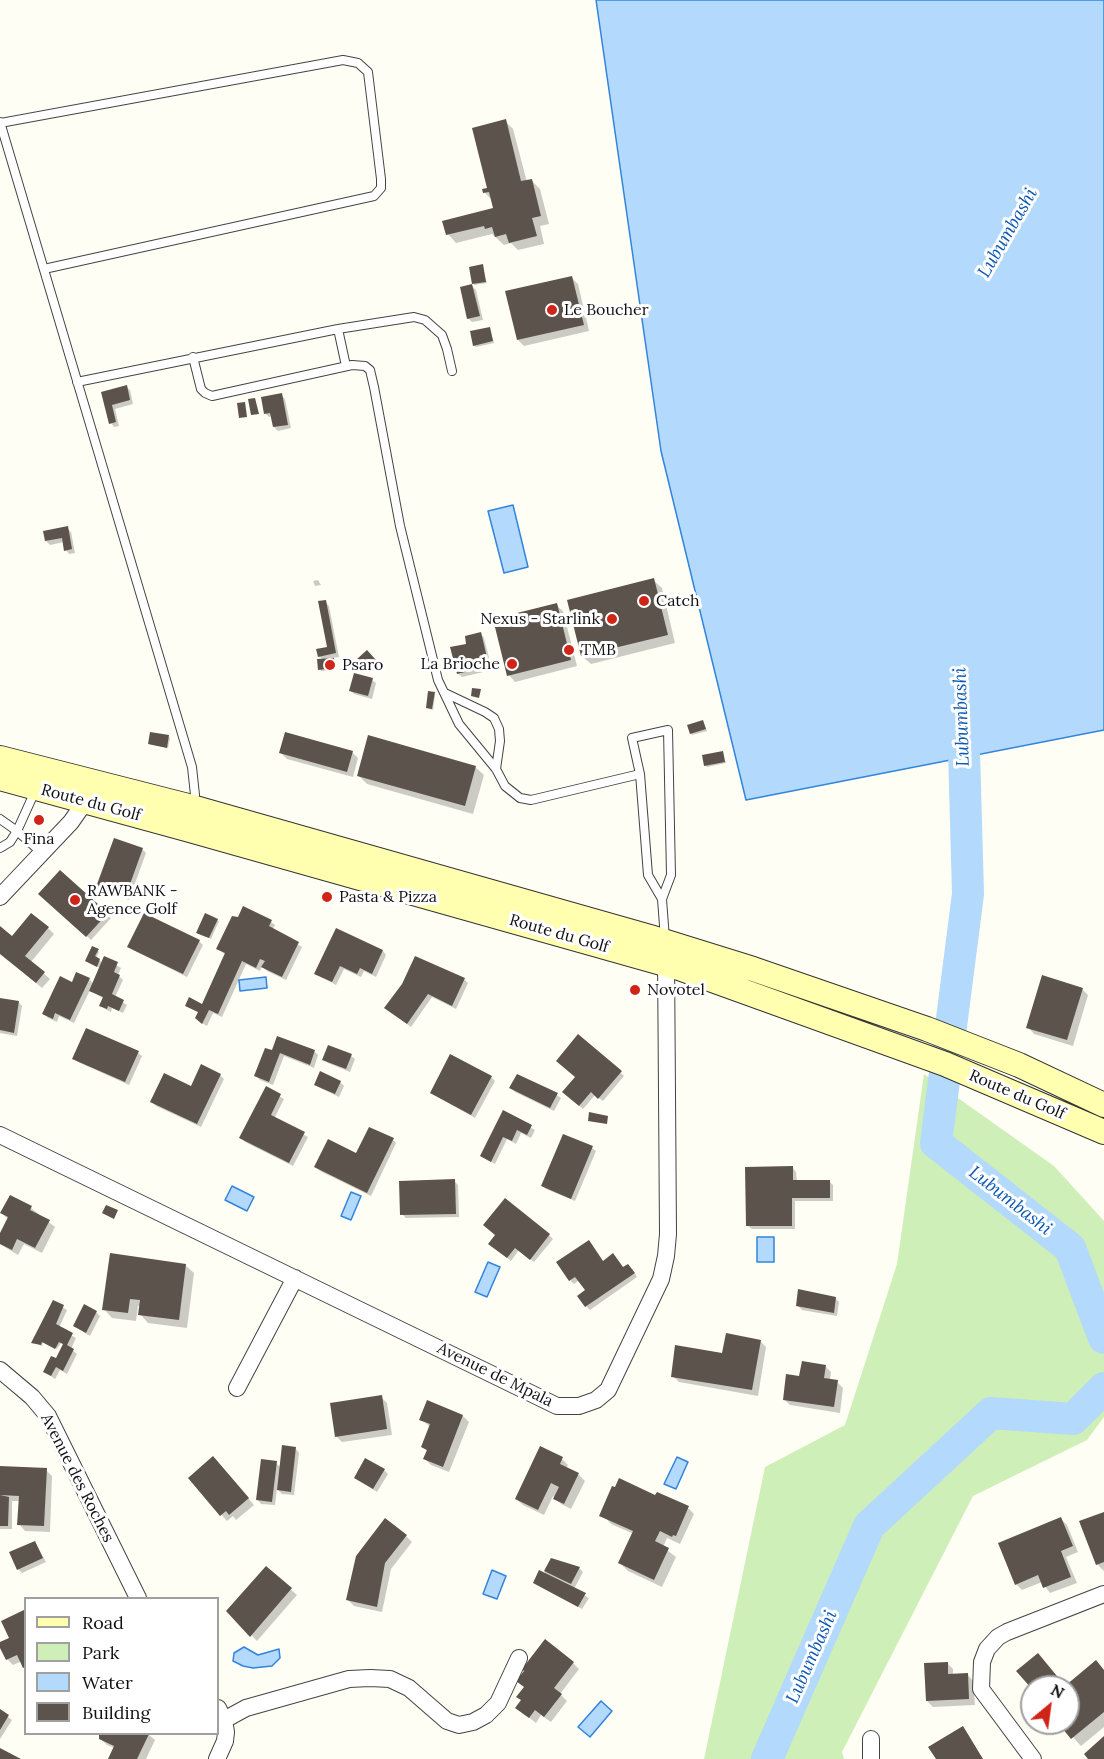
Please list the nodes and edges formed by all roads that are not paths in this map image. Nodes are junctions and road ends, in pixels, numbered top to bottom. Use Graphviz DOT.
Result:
graph roads {
  1 [pos="0,123"];
  2 [pos="44,269"];
  3 [pos="338,328"];
  4 [pos="193,357"];
  5 [pos="346,366"];
  6 [pos="452,371"];
  7 [pos="77,382"];
  8 [pos="445,693"];
  9 [pos="0,758"];
  10 [pos="496,769"];
  11 [pos="640,774"];
  12 [pos="0,778"];
  13 [pos="36,788"];
  14 [pos="87,791"];
  15 [pos="189,818"];
  16 [pos="0,819"];
  17 [pos="17,831"];
  18 [pos="0,848"];
  19 [pos="42,853"];
  20 [pos="0,897"];
  21 [pos="662,899"];
  22 [pos="665,953"];
  23 [pos="1104,1105"];
  24 [pos="1104,1132"];
  25 [pos="0,1135"];
  26 [pos="295,1278"];
  27 [pos="0,1370"];
  28 [pos="237,1388"];
  29 [pos="1104,1594"];
  30 [pos="137,1597"];
  31 [pos="519,1658"];
  32 [pos="221,1714"];
  33 [pos="871,1739"];
  34 [pos="217,1759"];
  35 [pos="871,1759"];
  36 [pos="1032,1759"];
  1 -- 2 [label="lane"];
  1 -- 2 [label="lane"];
  2 -- 7 [label="lane"];
  3 -- 4 [label="lane"];
  3 -- 5 [label="lane"];
  3 -- 6 [label="lane"];
  4 -- 5 [label="lane"];
  4 -- 7 [label="lane"];
  5 -- 8 [label="lane"];
  7 -- 15 [label="lane"];
  8 -- 10 [label="lane"];
  8 -- 10 [label="lane"];
  9 -- 14 [label="main road"];
  10 -- 11 [label="lane"];
  11 -- 21 [label="lane"];
  11 -- 21 [label="lane"];
  12 -- 13 [label="main road, Route du Golf"];
  13 -- 14 [label="main road, Route du Golf"];
  13 -- 17 [label="lane"];
  14 -- 15 [label="main road, Route du Golf"];
  14 -- 19 [label="street"];
  15 -- 22 [label="main road, Route du Golf"];
  16 -- 17 [label="lane"];
  17 -- 18 [label="lane"];
  17 -- 19 [label="lane"];
  19 -- 20 [label="street"];
  21 -- 22 [label="lane"];
  22 -- 23 [label="main road"];
  22 -- 24 [label="main road, Route du Golf"];
  22 -- 26 [label="street, Avenue de Mpala"];
  25 -- 26 [label="street, Avenue de Mpala"];
  26 -- 28 [label="street"];
  27 -- 30 [label="street, Avenue des Roches"];
  29 -- 36 [label="street"];
  31 -- 32 [label="street"];
  32 -- 34 [label="street"];
  33 -- 35 [label="street"];
}
